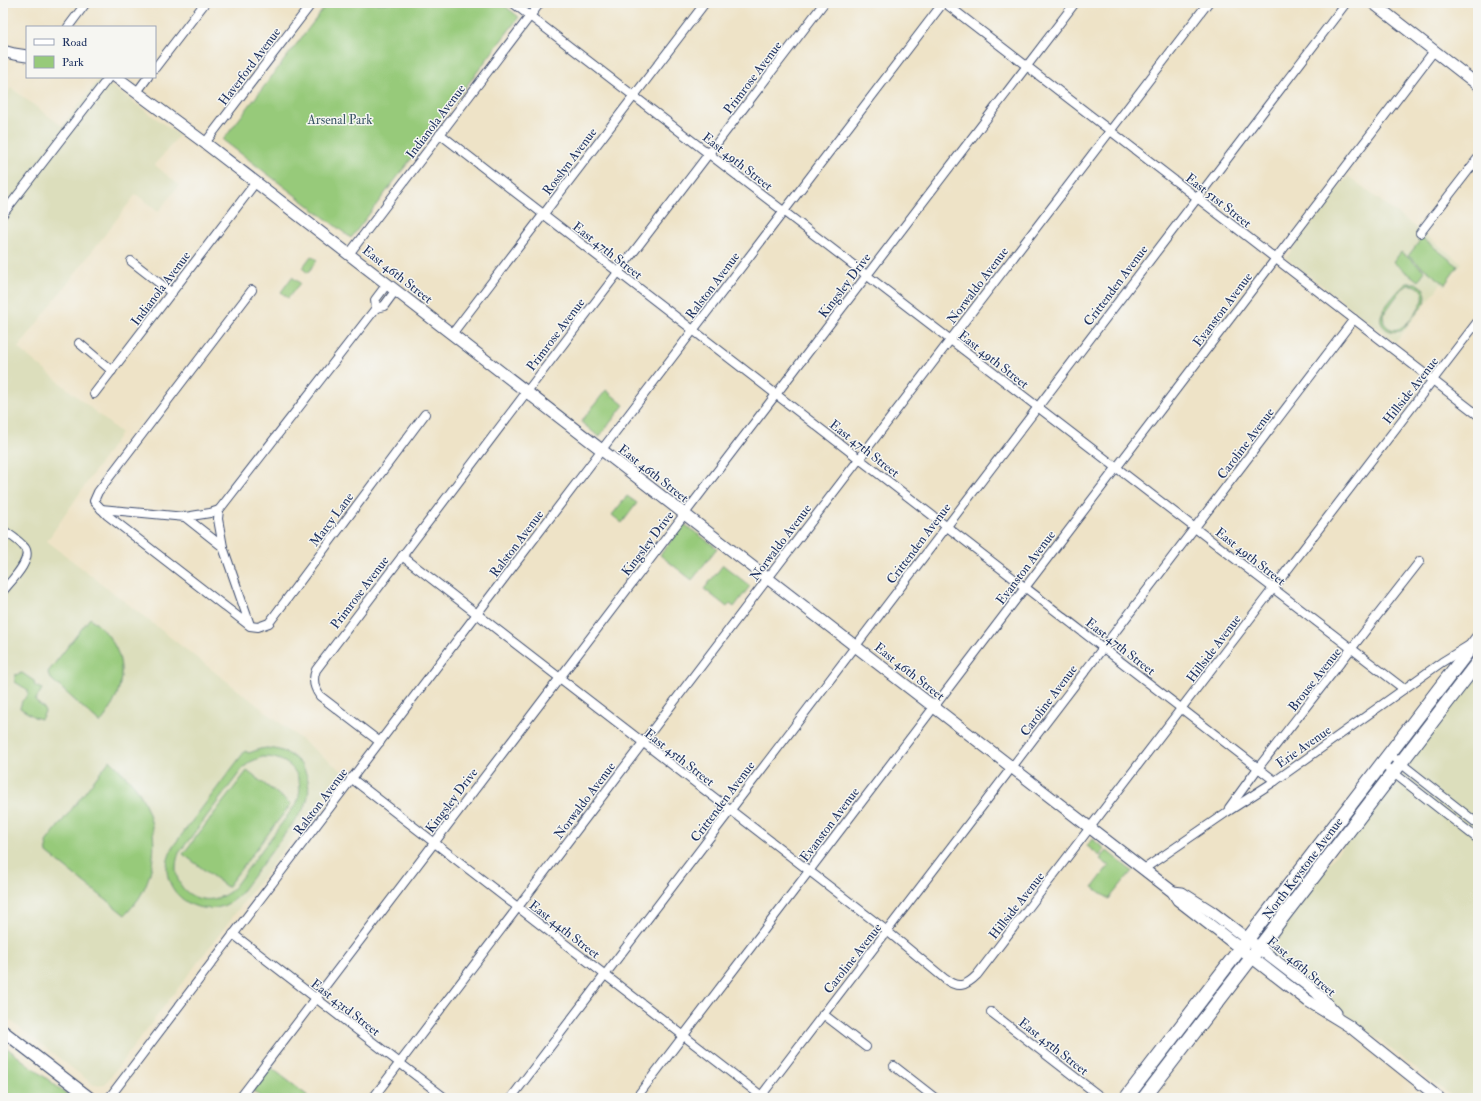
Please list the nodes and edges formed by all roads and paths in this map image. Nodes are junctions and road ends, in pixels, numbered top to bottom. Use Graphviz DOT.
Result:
graph roads {
  1 [pos="86,3"];
  2 [pos="204,3"];
  3 [pos="312,3"];
  4 [pos="513,3"];
  5 [pos="540,3"];
  6 [pos="705,3"];
  7 [pos="824,3"];
  8 [pos="944,3"];
  9 [pos="1075,3"];
  10 [pos="1208,3"];
  11 [pos="1346,3"];
  12 [pos="1373,3"];
  13 [pos="530,16"];
  14 [pos="69,26"];
  15 [pos="3,51"];
  16 [pos="1434,51"];
  17 [pos="26,56"];
  18 [pos="1027,66"];
  19 [pos="156,67"];
  20 [pos="108,78"];
  21 [pos="117,78"];
  22 [pos="147,78"];
  23 [pos="1478,85"];
  24 [pos="137,92"];
  25 [pos="634,96"];
  26 [pos="1110,131"];
  27 [pos="440,134"];
  28 [pos="205,143"];
  29 [pos="709,154"];
  30 [pos="1478,158"];
  31 [pos="256,182"];
  32 [pos="1197,198"];
  33 [pos="783,211"];
  34 [pos="3,214"];
  35 [pos="544,214"];
  36 [pos="1420,233"];
  37 [pos="348,254"];
  38 [pos="1276,258"];
  39 [pos="131,261"];
  40 [pos="618,272"];
  41 [pos="867,275"];
  42 [pos="391,287"];
  43 [pos="252,290"];
  44 [pos="172,293"];
  45 [pos="1354,320"];
  46 [pos="1478,321"];
  47 [pos="693,330"];
  48 [pos="452,334"];
  49 [pos="950,340"];
  50 [pos="79,343"];
  51 [pos="112,371"];
  52 [pos="1433,380"];
  53 [pos="526,392"];
  54 [pos="94,394"];
  55 [pos="776,394"];
  56 [pos="1037,407"];
  57 [pos="425,414"];
  58 [pos="1478,415"];
  59 [pos="601,450"];
  60 [pos="859,459"];
  61 [pos="1116,467"];
  62 [pos="101,508"];
  63 [pos="219,510"];
  64 [pos="684,514"];
  65 [pos="185,517"];
  66 [pos="946,526"];
  67 [pos="1195,528"];
  68 [pos="3,530"];
  69 [pos="223,547"];
  70 [pos="402,556"];
  71 [pos="1420,561"];
  72 [pos="768,578"];
  73 [pos="1024,587"];
  74 [pos="1274,588"];
  75 [pos="3,591"];
  76 [pos="476,614"];
  77 [pos="250,626"];
  78 [pos="1476,640"];
  79 [pos="854,646"];
  80 [pos="1103,648"];
  81 [pos="1352,649"];
  82 [pos="1478,662"];
  83 [pos="559,679"];
  84 [pos="1404,689"];
  85 [pos="933,706"];
  86 [pos="1182,709"];
  87 [pos="380,742"];
  88 [pos="643,743"];
  89 [pos="1385,758"];
  90 [pos="1012,767"];
  91 [pos="1396,767"];
  92 [pos="1258,768"];
  93 [pos="352,778"];
  94 [pos="1274,781"];
  95 [pos="729,810"];
  96 [pos="1226,812"];
  97 [pos="1477,821"];
  98 [pos="1090,828"];
  99 [pos="1467,831"];
  100 [pos="1478,839"];
  101 [pos="434,842"];
  102 [pos="1144,869"];
  103 [pos="808,871"];
  104 [pos="518,907"];
  105 [pos="887,931"];
  106 [pos="233,934"];
  107 [pos="1243,944"];
  108 [pos="1255,952"];
  109 [pos="605,975"];
  110 [pos="964,985"];
  111 [pos="316,998"];
  112 [pos="991,1012"];
  113 [pos="823,1014"];
  114 [pos="3,1031"];
  115 [pos="683,1036"];
  116 [pos="866,1047"];
  117 [pos="399,1063"];
  118 [pos="894,1066"];
  119 [pos="762,1097"];
  120 [pos="90,1098"];
  121 [pos="109,1098"];
  122 [pos="240,1098"];
  123 [pos="373,1098"];
  124 [pos="445,1098"];
  125 [pos="510,1098"];
  126 [pos="636,1098"];
  127 [pos="935,1098"];
  128 [pos="1102,1098"];
  129 [pos="1126,1098"];
  130 [pos="1144,1098"];
  131 [pos="1440,1098"];
  1 -- 14 [label="street"];
  2 -- 19 [label="street"];
  3 -- 28 [label="street, Haverford Avenue"];
  4 -- 13 [label="street, East 49th Street"];
  5 -- 13 [label="street, Indianola Avenue"];
  6 -- 25 [label="street, Rosslyn Avenue"];
  7 -- 29 [label="street, Primrose Avenue"];
  8 -- 18 [label="street, East 51st Street"];
  8 -- 33 [label="street, Ralston Avenue"];
  9 -- 18 [label="street, Kingsley Drive"];
  10 -- 26 [label="street, Norwaldo Avenue"];
  11 -- 32 [label="street, Crittenden Avenue"];
  12 -- 16 [label="main road"];
  13 -- 25 [label="street, East 49th Street"];
  13 -- 27 [label="street, Indianola Avenue"];
  15 -- 17 [label="main road"];
  16 -- 23 [label="main road"];
  16 -- 38 [label="street, Evanston Avenue"];
  18 -- 26 [label="street, East 51st Street"];
  18 -- 41 [label="street, Kingsley Drive"];
  20 -- 34 [label="street"];
  21 -- 24 [label="main road, East 46th Street"];
  22 -- 24 [label="street"];
  24 -- 28 [label="main road, East 46th Street"];
  25 -- 29 [label="street, East 49th Street"];
  25 -- 35 [label="street, Rosslyn Avenue"];
  26 -- 32 [label="street, East 51st Street"];
  26 -- 49 [label="street, Norwaldo Avenue"];
  27 -- 35 [label="street, East 47th Street"];
  27 -- 37 [label="street, Indianola Avenue"];
  28 -- 31 [label="main road, East 46th Street"];
  29 -- 33 [label="street, East 49th Street"];
  29 -- 40 [label="street, Primrose Avenue"];
  30 -- 36 [label="street"];
  31 -- 37 [label="main road, East 46th Street"];
  31 -- 44 [label="street, Indianola Avenue"];
  32 -- 38 [label="street, East 51st Street"];
  32 -- 56 [label="street, Crittenden Avenue"];
  33 -- 41 [label="street, East 49th Street"];
  33 -- 47 [label="street, Ralston Avenue"];
  35 -- 40 [label="street, East 47th Street"];
  35 -- 48 [label="street, Rosslyn Avenue"];
  37 -- 42 [label="main road, East 46th Street"];
  38 -- 45 [label="street, East 51st Street"];
  38 -- 61 [label="street, Evanston Avenue"];
  39 -- 44 [label="street"];
  40 -- 47 [label="street, East 47th Street"];
  40 -- 53 [label="street, Primrose Avenue"];
  41 -- 49 [label="street, East 49th Street"];
  41 -- 55 [label="street, Kingsley Drive"];
  42 -- 48 [label="main road, East 46th Street"];
  42 -- 63 [label="street"];
  43 -- 62 [label="street"];
  44 -- 51 [label="street, Indianola Avenue"];
  45 -- 52 [label="street, East 51st Street"];
  45 -- 67 [label="street, Caroline Avenue"];
  46 -- 52 [label="street, Hillside Avenue"];
  47 -- 55 [label="street, East 47th Street"];
  47 -- 59 [label="street, Ralston Avenue"];
  48 -- 53 [label="main road, East 46th Street"];
  49 -- 56 [label="street, East 49th Street"];
  49 -- 60 [label="street, Norwaldo Avenue"];
  50 -- 51 [label="street"];
  51 -- 54 [label="street, Indianola Avenue"];
  52 -- 58 [label="street, East 51st Street"];
  52 -- 74 [label="street, Hillside Avenue"];
  53 -- 59 [label="main road, East 46th Street"];
  53 -- 70 [label="street, Primrose Avenue"];
  55 -- 60 [label="street, East 47th Street"];
  55 -- 64 [label="street, Kingsley Drive"];
  56 -- 61 [label="street, East 49th Street"];
  56 -- 66 [label="street, Crittenden Avenue"];
  57 -- 77 [label="street, Marcy Lane"];
  59 -- 64 [label="main road, East 46th Street"];
  59 -- 76 [label="street, Ralston Avenue"];
  60 -- 66 [label="street, East 47th Street"];
  60 -- 72 [label="street, Norwaldo Avenue"];
  61 -- 67 [label="street, East 49th Street"];
  61 -- 73 [label="street, Evanston Avenue"];
  62 -- 65 [label="street"];
  62 -- 77 [label="street"];
  63 -- 65 [label="street"];
  63 -- 69 [label="street"];
  64 -- 72 [label="main road, East 46th Street"];
  64 -- 83 [label="street, Kingsley Drive"];
  65 -- 69 [label="street"];
  66 -- 73 [label="street, East 47th Street"];
  66 -- 79 [label="street, Crittenden Avenue"];
  67 -- 74 [label="street, East 49th Street"];
  67 -- 80 [label="street, Caroline Avenue"];
  68 -- 75 [label="street"];
  69 -- 77 [label="street"];
  70 -- 76 [label="street, East 45th Street"];
  70 -- 87 [label="street, Primrose Avenue"];
  71 -- 81 [label="street, Brouse Avenue"];
  72 -- 79 [label="main road, East 46th Street"];
  72 -- 88 [label="street, Norwaldo Avenue"];
  73 -- 80 [label="street, East 47th Street"];
  73 -- 85 [label="street, Evanston Avenue"];
  74 -- 81 [label="street, East 49th Street"];
  74 -- 86 [label="street, Hillside Avenue"];
  76 -- 83 [label="street, East 45th Street"];
  76 -- 87 [label="street, Ralston Avenue"];
  78 -- 84 [label="street, Erie Avenue"];
  78 -- 89 [label="main road, North Keystone Avenue"];
  79 -- 85 [label="main road, East 46th Street"];
  79 -- 95 [label="street, Crittenden Avenue"];
  80 -- 86 [label="street, East 47th Street"];
  80 -- 90 [label="street, Caroline Avenue"];
  81 -- 84 [label="street, East 49th Street"];
  81 -- 92 [label="street, Brouse Avenue"];
  82 -- 91 [label="main road, North Keystone Avenue"];
  83 -- 88 [label="street, East 45th Street"];
  83 -- 101 [label="street, Kingsley Drive"];
  84 -- 94 [label="street, Erie Avenue"];
  85 -- 90 [label="main road, East 46th Street"];
  85 -- 103 [label="street, Evanston Avenue"];
  86 -- 92 [label="street, East 47th Street"];
  86 -- 98 [label="street, Hillside Avenue"];
  87 -- 93 [label="street, Ralston Avenue"];
  88 -- 95 [label="street, East 45th Street"];
  88 -- 104 [label="street, Norwaldo Avenue"];
  89 -- 91 [label="street"];
  89 -- 91 [label="street"];
  89 -- 107 [label="main road, North Keystone Avenue"];
  90 -- 98 [label="main road, East 46th Street"];
  90 -- 105 [label="street, Caroline Avenue"];
  91 -- 97 [label="street"];
  91 -- 99 [label="street"];
  91 -- 108 [label="main road, North Keystone Avenue"];
  92 -- 94 [label="street, East 47th Street"];
  92 -- 96 [label="street, Brouse Avenue"];
  93 -- 101 [label="street, East 44th Street"];
  93 -- 106 [label="street, Ralston Avenue"];
  94 -- 96 [label="street, Erie Avenue"];
  95 -- 103 [label="street, East 45th Street"];
  95 -- 109 [label="street, Crittenden Avenue"];
  96 -- 102 [label="street, Erie Avenue"];
  97 -- 99 [label="street"];
  98 -- 102 [label="main road, East 46th Street"];
  98 -- 110 [label="street, Hillside Avenue"];
  99 -- 100 [label="street"];
  101 -- 104 [label="street, East 44th Street"];
  101 -- 111 [label="street, Kingsley Drive"];
  102 -- 107 [label="main road, East 46th Street"];
  103 -- 105 [label="street, East 45th Street"];
  103 -- 115 [label="street, Evanston Avenue"];
  104 -- 109 [label="street, East 44th Street"];
  104 -- 117 [label="street, Norwaldo Avenue"];
  105 -- 110 [label="street, East 45th Street"];
  105 -- 113 [label="street, Caroline Avenue"];
  106 -- 111 [label="street, East 43rd Street"];
  106 -- 121 [label="street, Ralston Avenue"];
  107 -- 108 [label="main road, East 46th Street"];
  107 -- 129 [label="main road, North Keystone Avenue"];
  108 -- 130 [label="main road, North Keystone Avenue"];
  108 -- 131 [label="main road, East 46th Street"];
  109 -- 115 [label="street, East 44th Street"];
  109 -- 125 [label="street, Crittenden Avenue"];
  111 -- 117 [label="street, East 43rd Street"];
  111 -- 122 [label="street, Kingsley Drive"];
  112 -- 128 [label="street, East 45th Street"];
  113 -- 116 [label="street"];
  113 -- 119 [label="street, Caroline Avenue"];
  114 -- 120 [label="main road"];
  115 -- 119 [label="street, East 44th Street"];
  115 -- 126 [label="street, Evanston Avenue"];
  117 -- 123 [label="street, Norwaldo Avenue"];
  117 -- 124 [label="street, East 43rd Street"];
  118 -- 127 [label="street"];
}
